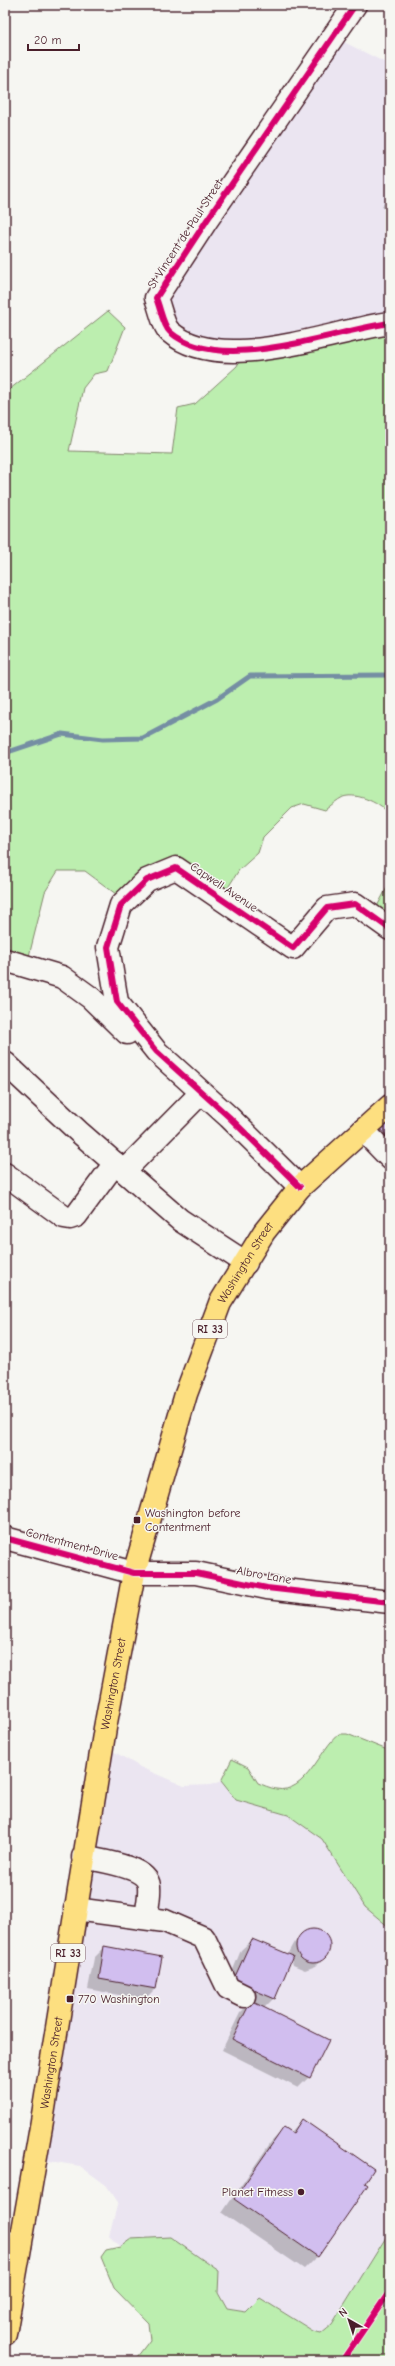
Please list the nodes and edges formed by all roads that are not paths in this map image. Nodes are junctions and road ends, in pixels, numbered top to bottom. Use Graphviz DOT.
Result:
graph roads {
  1 [pos="355,5"];
  2 [pos="390,323"];
  3 [pos="390,929"];
  4 [pos="5,960"];
  5 [pos="156,1051"];
  6 [pos="5,1063"];
  7 [pos="202,1093"];
  8 [pos="390,1106"];
  9 [pos="363,1130"];
  10 [pos="390,1158"];
  11 [pos="119,1167"];
  12 [pos="5,1174"];
  13 [pos="300,1187"];
  14 [pos="246,1263"];
  15 [pos="5,1538"];
  16 [pos="134,1572"];
  17 [pos="390,1602"];
  18 [pos="83,1857"];
  19 [pos="76,1909"];
  20 [pos="146,1918"];
  21 [pos="244,1996"];
  22 [pos="13,2244"];
  23 [pos="5,2334"];
  1 -- 2 [label="street, St Vincent de Paul Street"];
  3 -- 5 [label="street, Capwell Avenue"];
  4 -- 5 [label="street"];
  5 -- 7 [label="street, Capwell Avenue"];
  6 -- 11 [label="street"];
  7 -- 11 [label="street"];
  7 -- 13 [label="street, Capwell Avenue"];
  8 -- 9 [label="main road, Washington Street / RI 33"];
  9 -- 10 [label="street"];
  9 -- 13 [label="main road, Washington Street / RI 33"];
  11 -- 12 [label="street"];
  11 -- 14 [label="street"];
  13 -- 14 [label="main road, Washington Street / RI 33"];
  14 -- 16 [label="main road, Washington Street / RI 33"];
  15 -- 16 [label="street, Contentment Drive"];
  16 -- 17 [label="street, Albro Lane"];
  16 -- 18 [label="main road, Washington Street / RI 33"];
  18 -- 19 [label="main road, Washington Street / RI 33"];
  18 -- 20 [label="street"];
  19 -- 20 [label="street"];
  19 -- 22 [label="main road, Washington Street / RI 33"];
  20 -- 21 [label="street"];
  22 -- 23 [label="main road, Washington Street / RI 33"];
}
